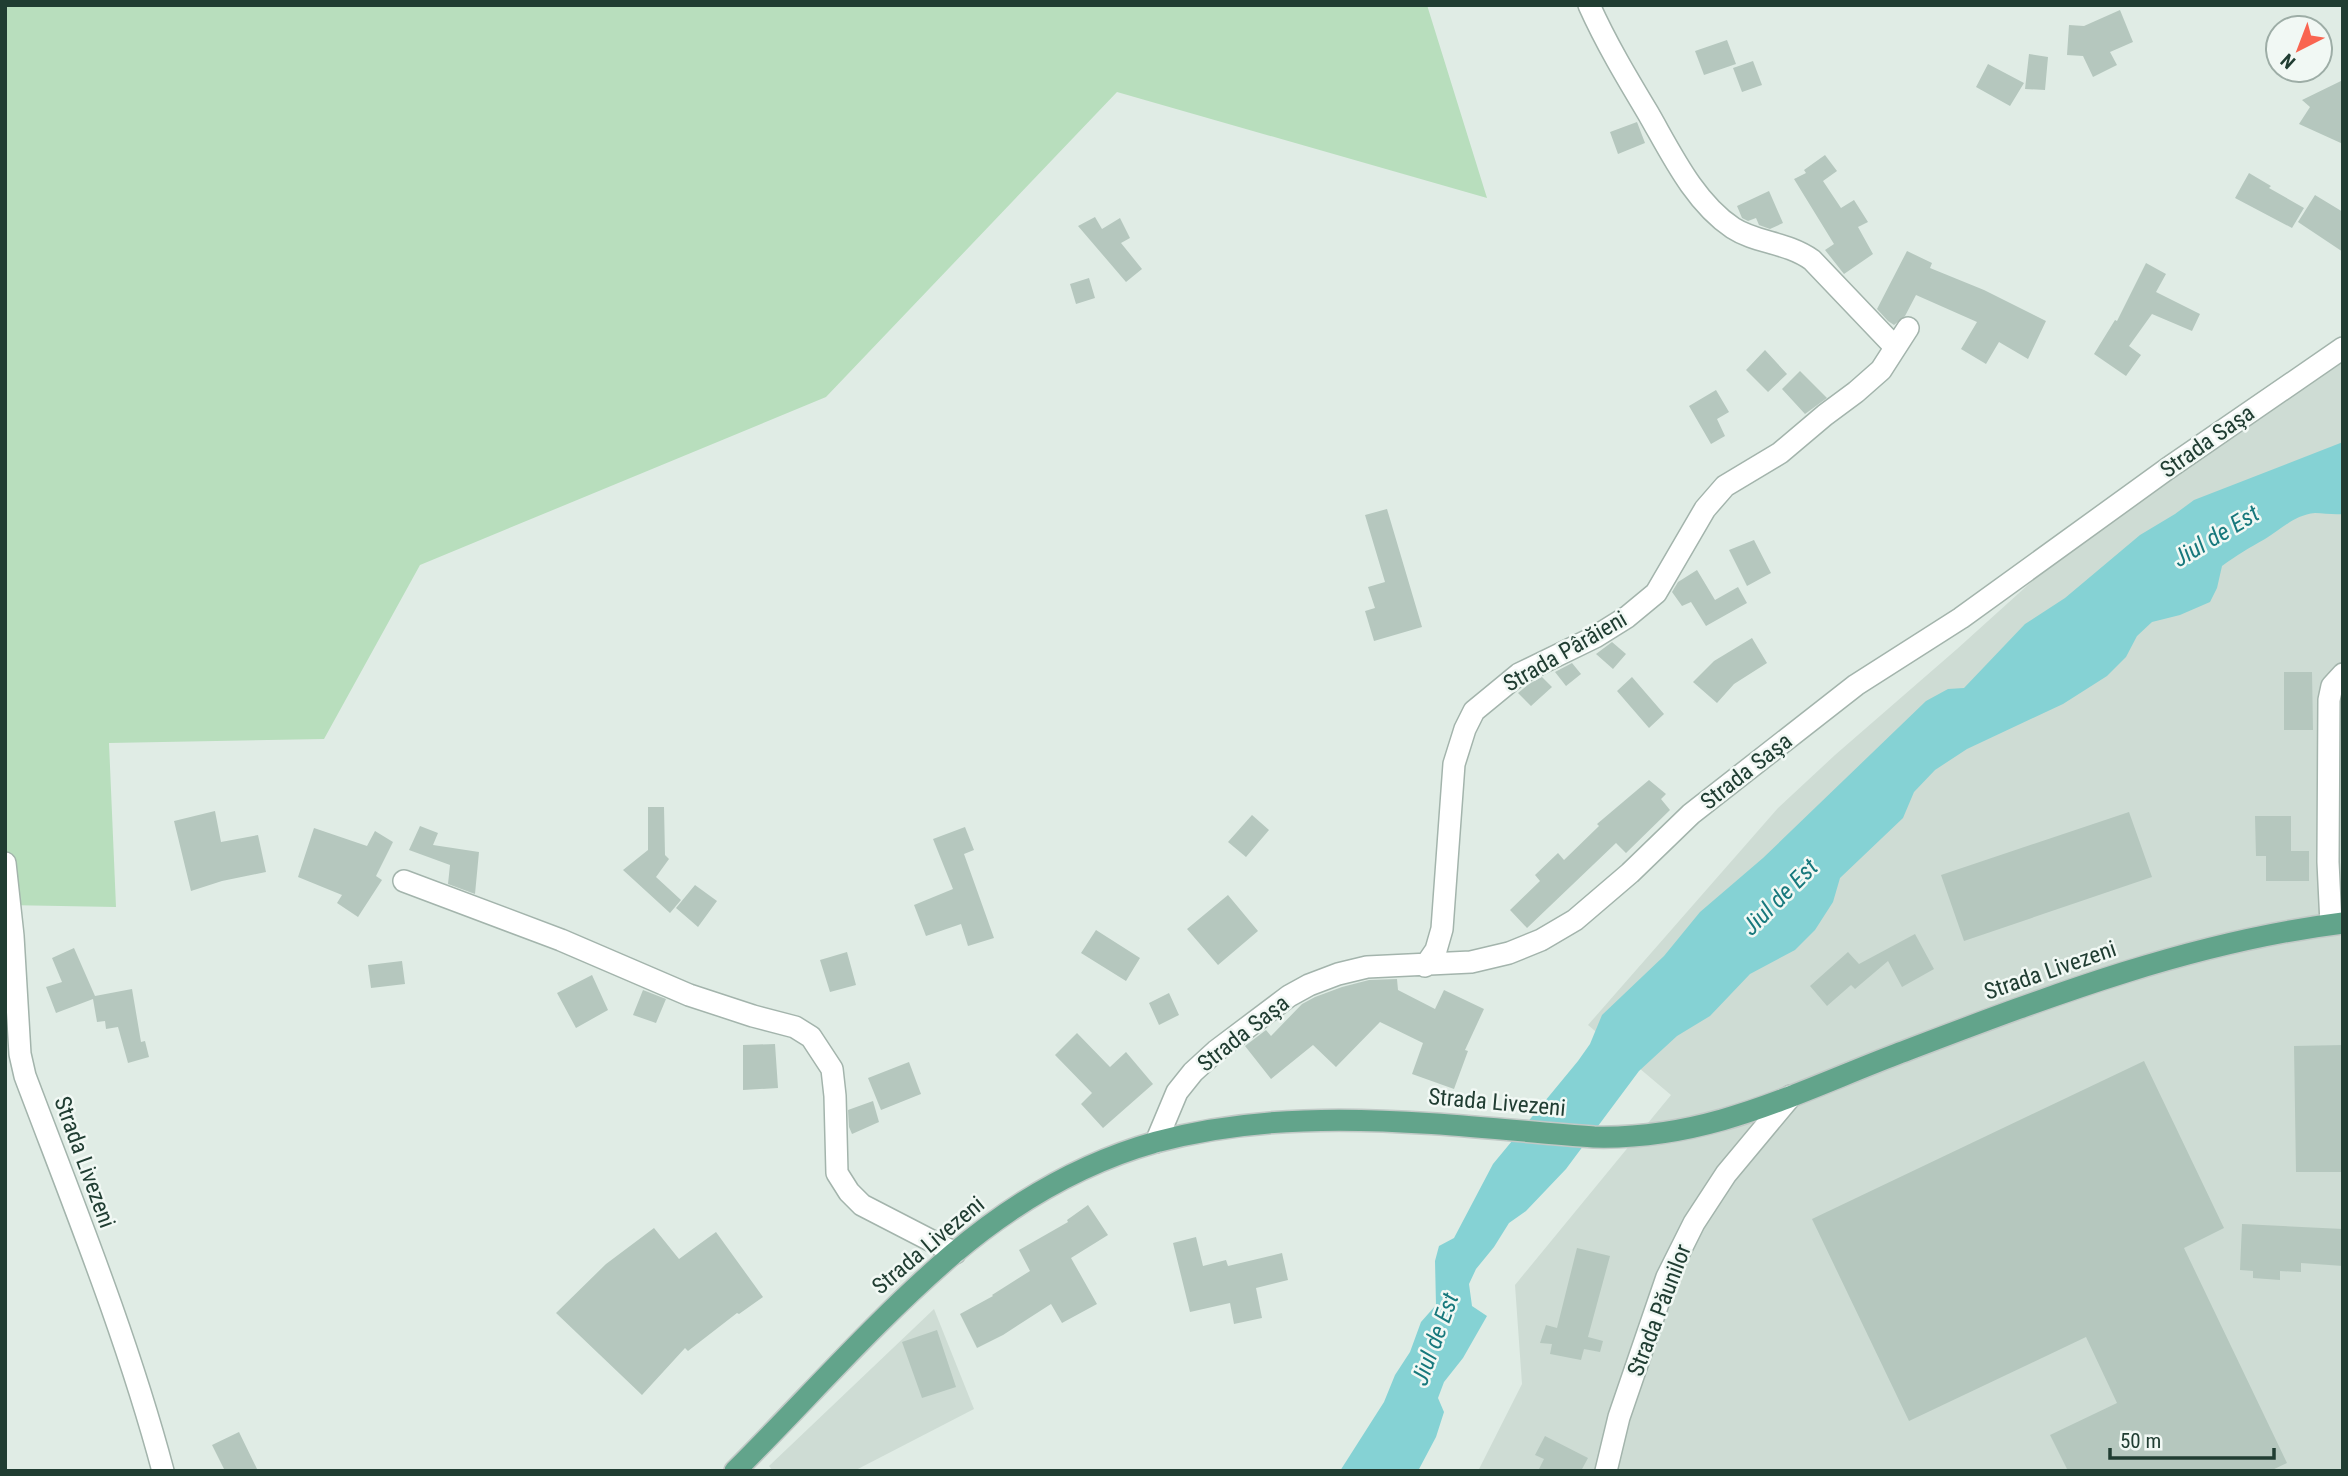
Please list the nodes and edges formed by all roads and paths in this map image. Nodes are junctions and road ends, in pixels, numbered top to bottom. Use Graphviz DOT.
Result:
graph roads {
  1 [pos="1589,5"];
  2 [pos="1908,328"];
  3 [pos="1895,347"];
  4 [pos="2343,348"];
  5 [pos="2343,674"];
  6 [pos="2335,861"];
  7 [pos="5,863"];
  8 [pos="404,881"];
  9 [pos="2337,924"];
  10 [pos="1425,966"];
  11 [pos="1791,1096"];
  12 [pos="1156,1142"];
  13 [pos="955,1252"];
  14 [pos="163,1471"];
  15 [pos="735,1471"];
  16 [pos="1606,1471"];
  1 -- 3 [label="street"];
  2 -- 3 [label="street, Strada Pârăieni"];
  3 -- 10 [label="street, Strada Pârăieni"];
  4 -- 10 [label="street, Strada Saşa"];
  5 -- 6 [label="street"];
  6 -- 9 [label="street"];
  7 -- 14 [label="street, Strada Livezeni"];
  8 -- 13 [label="street"];
  9 -- 11 [label="main road, Strada Livezeni"];
  10 -- 12 [label="street, Strada Saşa"];
  11 -- 12 [label="main road, Strada Livezeni"];
  11 -- 16 [label="street, Strada Păunilor"];
  12 -- 13 [label="main road, Strada Livezeni"];
  13 -- 15 [label="main road, Strada Livezeni"];
}
